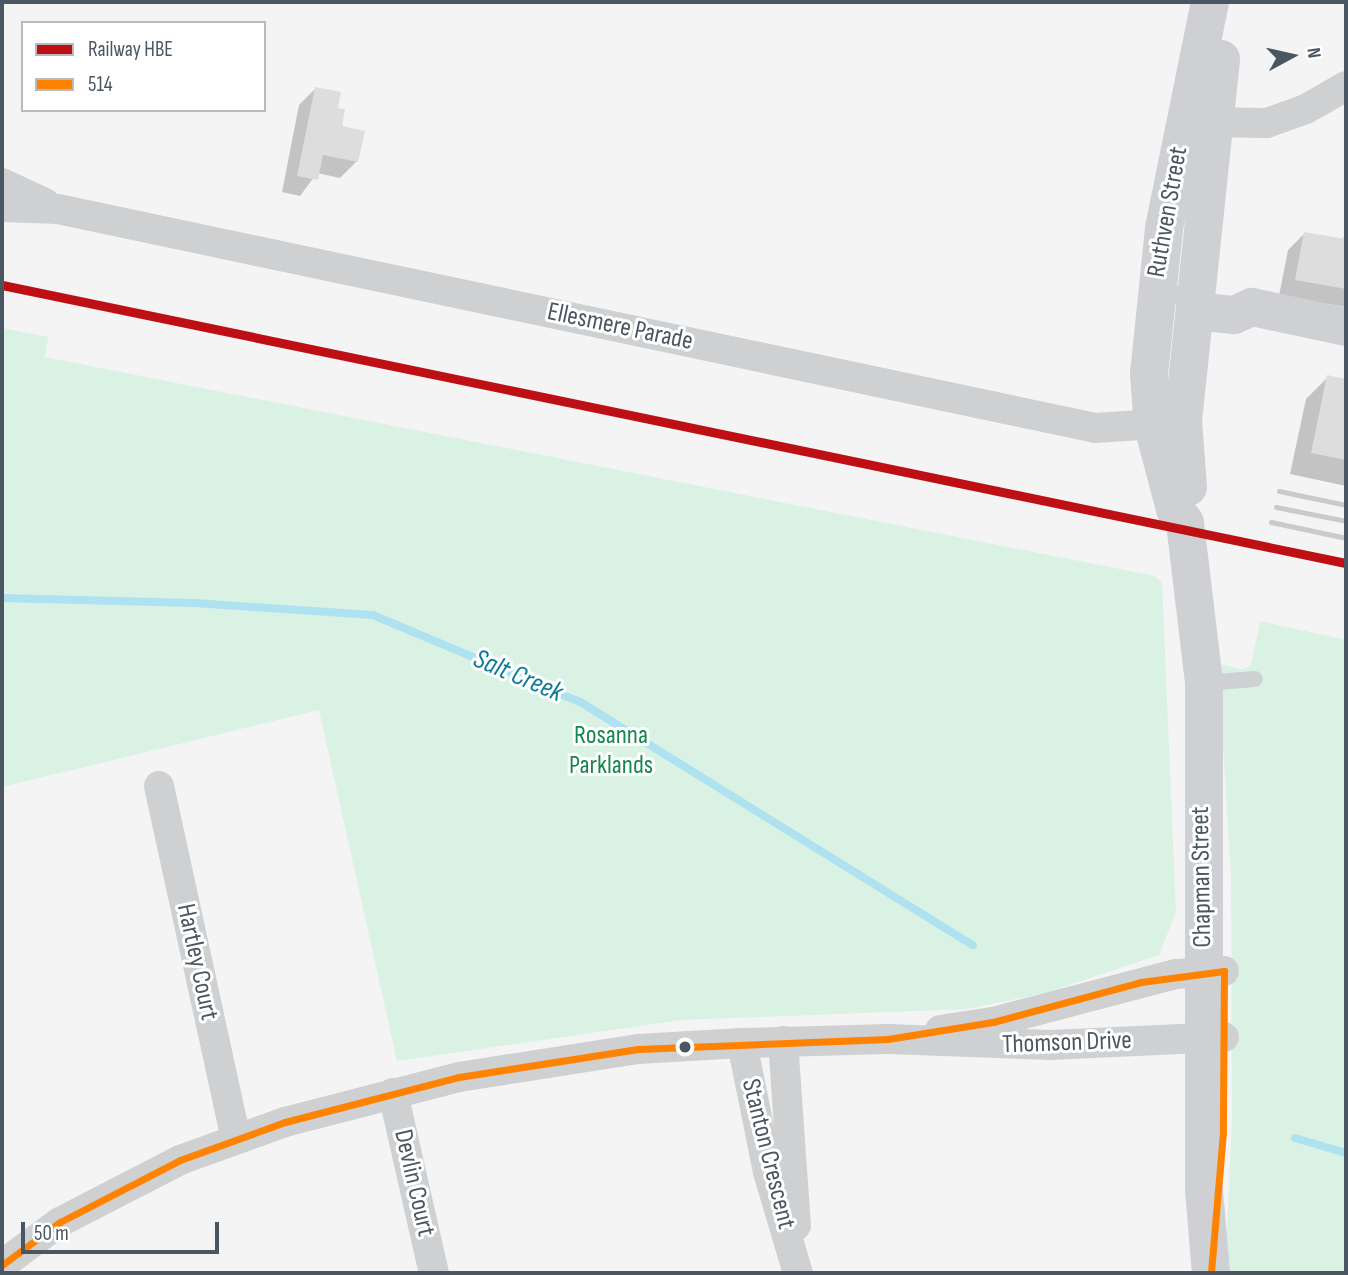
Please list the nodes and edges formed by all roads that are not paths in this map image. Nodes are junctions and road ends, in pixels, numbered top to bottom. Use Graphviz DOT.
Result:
graph roads {
  1 [pos="1210,2"];
  2 [pos="1225,2"];
  3 [pos="1346,86"];
  4 [pos="1198,123"];
  5 [pos="2,156"];
  6 [pos="2,163"];
  7 [pos="2,184"];
  8 [pos="2,197"];
  9 [pos="2,207"];
  10 [pos="58,209"];
  11 [pos="1154,295"];
  12 [pos="1193,297"];
  13 [pos="1346,327"];
  14 [pos="1168,424"];
  15 [pos="1255,679"];
  16 [pos="1204,682"];
  17 [pos="159,786"];
  18 [pos="1213,971"];
  19 [pos="1214,1037"];
  20 [pos="888,1039"];
  21 [pos="783,1041"];
  22 [pos="742,1043"];
  23 [pos="393,1093"];
  24 [pos="236,1139"];
  25 [pos="15,1264"];
  26 [pos="798,1269"];
  27 [pos="434,1273"];
  28 [pos="1211,1273"];
  1 -- 4 [label="street, Ruthven Street"];
  2 -- 4 [label="street, Ruthven Street"];
  3 -- 4 [label="street"];
  4 -- 11 [label="street, Ruthven Street"];
  4 -- 12 [label="street, Ruthven Street"];
  5 -- 6 [label="street"];
  7 -- 8 [label="street"];
  7 -- 10 [label="street, Ellesmere Parade"];
  9 -- 10 [label="street, Ellesmere Parade"];
  10 -- 14 [label="street, Ellesmere Parade"];
  11 -- 12 [label="street"];
  11 -- 14 [label="street, Ruthven Street"];
  12 -- 13 [label="street"];
  12 -- 14 [label="street, Ruthven Street"];
  14 -- 16 [label="street, Chapman Street"];
  15 -- 16 [label="lane"];
  16 -- 18 [label="street, Chapman Street"];
  17 -- 24 [label="street, Hartley Court"];
  18 -- 19 [label="street, Chapman Street"];
  18 -- 20 [label="street, Thomson Drive"];
  19 -- 20 [label="street, Thomson Drive"];
  19 -- 28 [label="street, Chapman Street"];
  20 -- 21 [label="street, Thomson Drive"];
  21 -- 22 [label="street, Thomson Drive"];
  21 -- 26 [label="street, Stanton Crescent"];
  22 -- 23 [label="street, Thomson Drive"];
  22 -- 26 [label="street, Stanton Crescent"];
  23 -- 24 [label="street, Thomson Drive"];
  23 -- 27 [label="street, Devlin Court"];
  24 -- 25 [label="street, Thomson Drive"];
}
